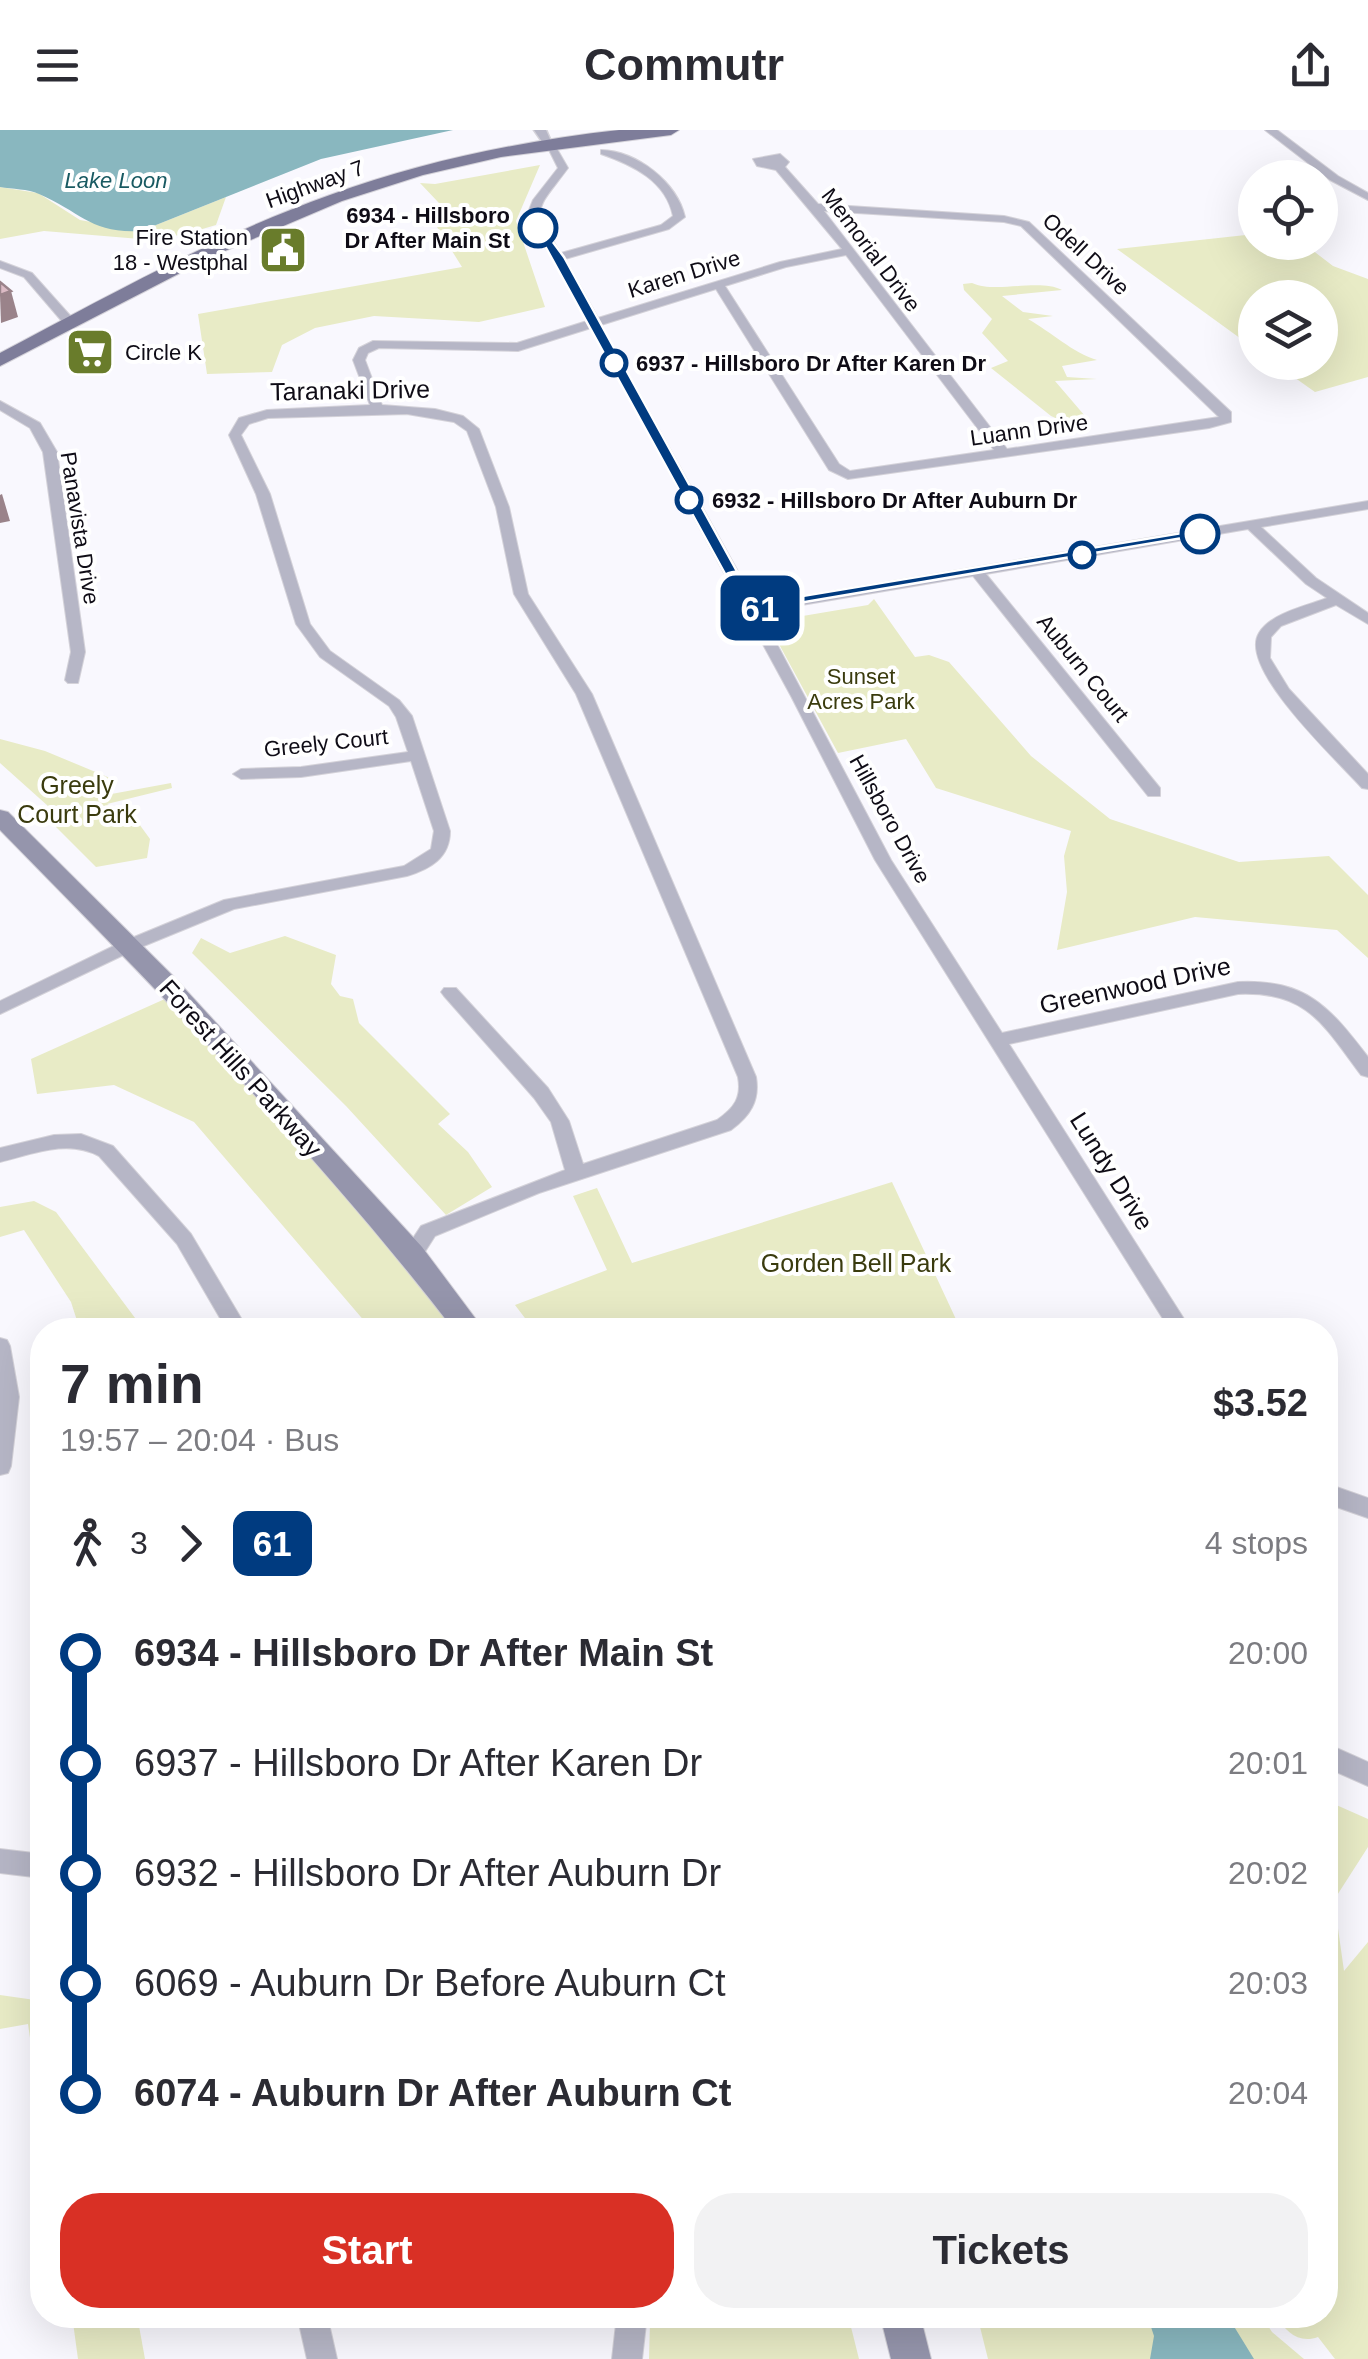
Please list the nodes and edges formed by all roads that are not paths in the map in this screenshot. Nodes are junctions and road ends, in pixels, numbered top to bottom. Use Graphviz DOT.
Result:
graph roads {
  1 [pos="672,130"];
  2 [pos="1270,130"];
  3 [pos="543,134"];
  4 [pos="601,144"];
  5 [pos="507,152"];
  6 [pos="560,160"];
  7 [pos="780,167"];
  8 [pos="1368,197"];
  9 [pos="814,207"];
  10 [pos="846,252"];
  11 [pos="558,257"];
  12 [pos="0,264"];
  13 [pos="719,285"];
  14 [pos="70,323"];
  15 [pos="593,323"];
  16 [pos="0,360"];
  17 [pos="0,405"];
  18 [pos="378,411"];
  19 [pos="1226,419"];
  20 [pos="1004,454"];
  21 [pos="1368,505"];
  22 [pos="1250,524"];
  23 [pos="977,572"];
  24 [pos="1336,600"];
  25 [pos="751,609"];
  26 [pos="1368,620"];
  27 [pos="72,680"];
  28 [pos="417,755"];
  29 [pos="241,774"];
  30 [pos="1368,784"];
  31 [pos="1154,792"];
  32 [pos="0,818"];
  33 [pos="128,946"];
  34 [pos="450,992"];
  35 [pos="0,1008"];
  36 [pos="998,1040"];
  37 [pos="1368,1070"];
  38 [pos="0,1155"];
  39 [pos="576,1173"];
  40 [pos="412,1255"];
  41 [pos="231,1318"];
  42 [pos="461,1318"];
  43 [pos="1172,1318"];
  44 [pos="0,1346"];
  45 [pos="0,1466"];
  46 [pos="1338,1498"];
  47 [pos="1368,1508"];
  48 [pos="1338,1761"];
  49 [pos="1368,1774"];
  50 [pos="0,1861"];
  51 [pos="30,1865"];
  52 [pos="315,2328"];
  53 [pos="631,2328"];
  54 [pos="903,2328"];
  55 [pos="322,2359"];
  56 [pos="627,2359"];
  57 [pos="911,2359"];
  1 -- 4 [label="main road, Highway 7"];
  2 -- 8 [label="street"];
  3 -- 4 [label="main road, Highway 7"];
  3 -- 5 [label="main road, Highway 7"];
  3 -- 6 [label="street"];
  4 -- 6 [label="main road"];
  4 -- 11 [label="street"];
  5 -- 6 [label="main road"];
  5 -- 14 [label="main road, Highway 7"];
  6 -- 11 [label="street, Hillsboro Drive"];
  7 -- 9 [label="street, Memorial Drive"];
  9 -- 10 [label="street, Memorial Drive"];
  9 -- 19 [label="street, Odell Drive"];
  10 -- 13 [label="street, Karen Drive"];
  10 -- 20 [label="street, Memorial Drive"];
  11 -- 15 [label="street, Hillsboro Drive"];
  12 -- 14 [label="street"];
  13 -- 15 [label="street, Karen Drive"];
  13 -- 20 [label="street, Luann Drive"];
  14 -- 16 [label="main road, Highway 7"];
  15 -- 18 [label="street, Karen Drive"];
  15 -- 25 [label="street, Hillsboro Drive"];
  17 -- 27 [label="street, Panavista Drive"];
  18 -- 28 [label="street, Taranaki Drive"];
  18 -- 39 [label="street, Taranaki Drive"];
  19 -- 20 [label="street, Luann Drive"];
  21 -- 22 [label="street"];
  22 -- 23 [label="street"];
  22 -- 24 [label="street"];
  23 -- 25 [label="street"];
  23 -- 31 [label="street, Auburn Court"];
  24 -- 26 [label="street"];
  24 -- 30 [label="street"];
  25 -- 36 [label="street, Hillsboro Drive"];
  28 -- 29 [label="street, Greely Court"];
  28 -- 33 [label="street, Taranaki Drive"];
  32 -- 33 [label="main road, Forest Hills Parkway"];
  33 -- 35 [label="street"];
  33 -- 40 [label="main road, Forest Hills Parkway"];
  34 -- 39 [label="street"];
  36 -- 37 [label="street, Greenwood Drive"];
  36 -- 43 [label="street, Lundy Drive"];
  38 -- 41 [label="street"];
  39 -- 40 [label="street, Taranaki Drive"];
  40 -- 42 [label="main road, Forest Hills Parkway"];
  44 -- 45 [label="street"];
  46 -- 47 [label="street"];
  48 -- 49 [label="street"];
  50 -- 51 [label="street"];
  52 -- 55 [label="street"];
  53 -- 56 [label="street"];
  54 -- 57 [label="main road"];
}
